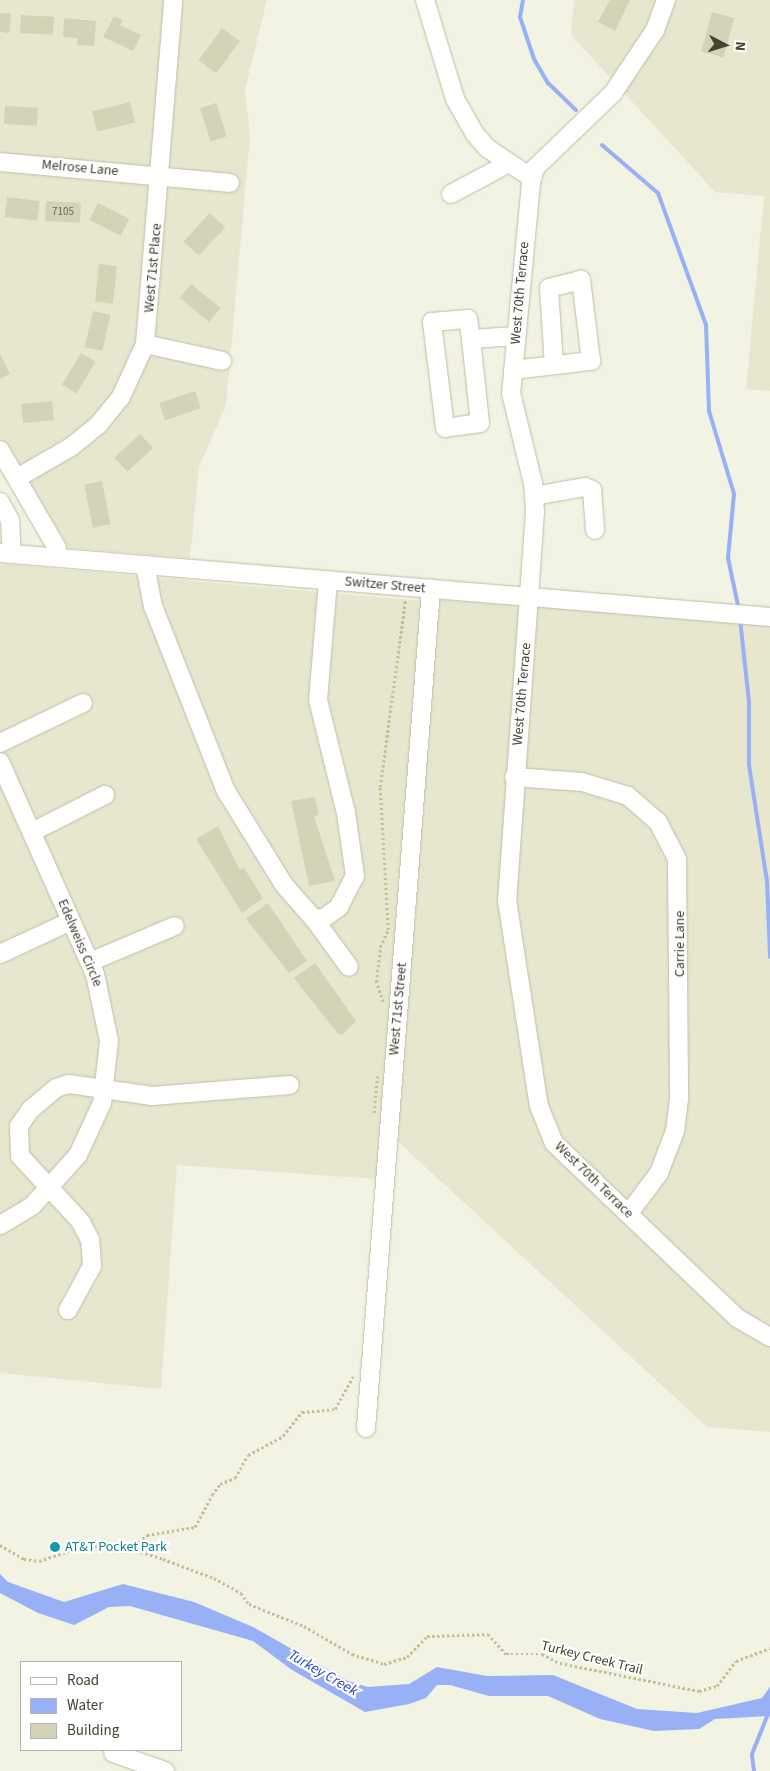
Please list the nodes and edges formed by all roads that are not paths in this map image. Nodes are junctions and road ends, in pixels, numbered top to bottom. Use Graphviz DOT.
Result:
graph roads {
  1 [pos="174,0"];
  2 [pos="425,0"];
  3 [pos="666,0"];
  4 [pos="0,162"];
  5 [pos="509,163"];
  6 [pos="160,174"];
  7 [pos="532,178"];
  8 [pos="230,183"];
  9 [pos="451,194"];
  10 [pos="516,336"];
  11 [pos="471,339"];
  12 [pos="145,344"];
  13 [pos="222,361"];
  14 [pos="554,365"];
  15 [pos="513,370"];
  16 [pos="0,450"];
  17 [pos="17,478"];
  18 [pos="534,496"];
  19 [pos="0,502"];
  20 [pos="595,530"];
  21 [pos="6,554"];
  22 [pos="57,557"];
  23 [pos="144,565"];
  24 [pos="328,580"];
  25 [pos="431,589"];
  26 [pos="530,598"];
  27 [pos="763,616"];
  28 [pos="83,703"];
  29 [pos="0,743"];
  30 [pos="0,762"];
  31 [pos="514,777"];
  32 [pos="6,790"];
  33 [pos="105,795"];
  34 [pos="32,832"];
  35 [pos="314,918"];
  36 [pos="71,921"];
  37 [pos="175,926"];
  38 [pos="0,954"];
  39 [pos="90,962"];
  40 [pos="349,967"];
  41 [pos="290,1085"];
  42 [pos="105,1088"];
  43 [pos="50,1188"];
  44 [pos="629,1213"];
  45 [pos="0,1225"];
  46 [pos="68,1310"];
  47 [pos="770,1337"];
  48 [pos="366,1428"];
  49 [pos="113,1753"];
  50 [pos="165,1771"];
  1 -- 6 [label="street, West 71st Place"];
  2 -- 5 [label="street"];
  3 -- 7 [label="street, West 70th Terrace"];
  4 -- 6 [label="street, Melrose Lane"];
  5 -- 7 [label="street"];
  5 -- 9 [label="street"];
  6 -- 8 [label="street, Melrose Lane"];
  6 -- 12 [label="street, West 71st Place"];
  7 -- 10 [label="street, West 70th Terrace"];
  10 -- 11 [label="street"];
  10 -- 15 [label="street, West 70th Terrace"];
  11 -- 11 [label="street"];
  12 -- 13 [label="street"];
  12 -- 17 [label="street, West 71st Place"];
  14 -- 14 [label="street"];
  14 -- 15 [label="street"];
  15 -- 18 [label="street, West 70th Terrace"];
  16 -- 17 [label="street"];
  17 -- 22 [label="street"];
  18 -- 20 [label="street"];
  18 -- 26 [label="street, West 70th Terrace"];
  19 -- 21 [label="street"];
  21 -- 22 [label="street, Switzer Street"];
  22 -- 23 [label="street, Switzer Street"];
  23 -- 24 [label="street, Switzer Street"];
  23 -- 35 [label="street"];
  24 -- 25 [label="street, Switzer Street"];
  24 -- 35 [label="street"];
  25 -- 26 [label="street, Switzer Street"];
  25 -- 48 [label="street, West 71st Street"];
  26 -- 27 [label="street, Switzer Street"];
  26 -- 31 [label="street, West 70th Terrace"];
  28 -- 29 [label="street"];
  30 -- 32 [label="street, Edelweiss Circle"];
  31 -- 44 [label="street, West 70th Terrace"];
  31 -- 44 [label="street, Carrie Lane"];
  32 -- 34 [label="street, Edelweiss Circle"];
  33 -- 34 [label="street"];
  34 -- 36 [label="street, Edelweiss Circle"];
  35 -- 40 [label="street"];
  36 -- 38 [label="street"];
  36 -- 39 [label="street, Edelweiss Circle"];
  37 -- 39 [label="street"];
  39 -- 42 [label="street, Edelweiss Circle"];
  41 -- 42 [label="street"];
  42 -- 43 [label="street, Edelweiss Circle"];
  42 -- 43 [label="street"];
  43 -- 45 [label="street, Edelweiss Circle"];
  43 -- 46 [label="street"];
  44 -- 47 [label="street, West 70th Terrace"];
  49 -- 50 [label="street"];
}
